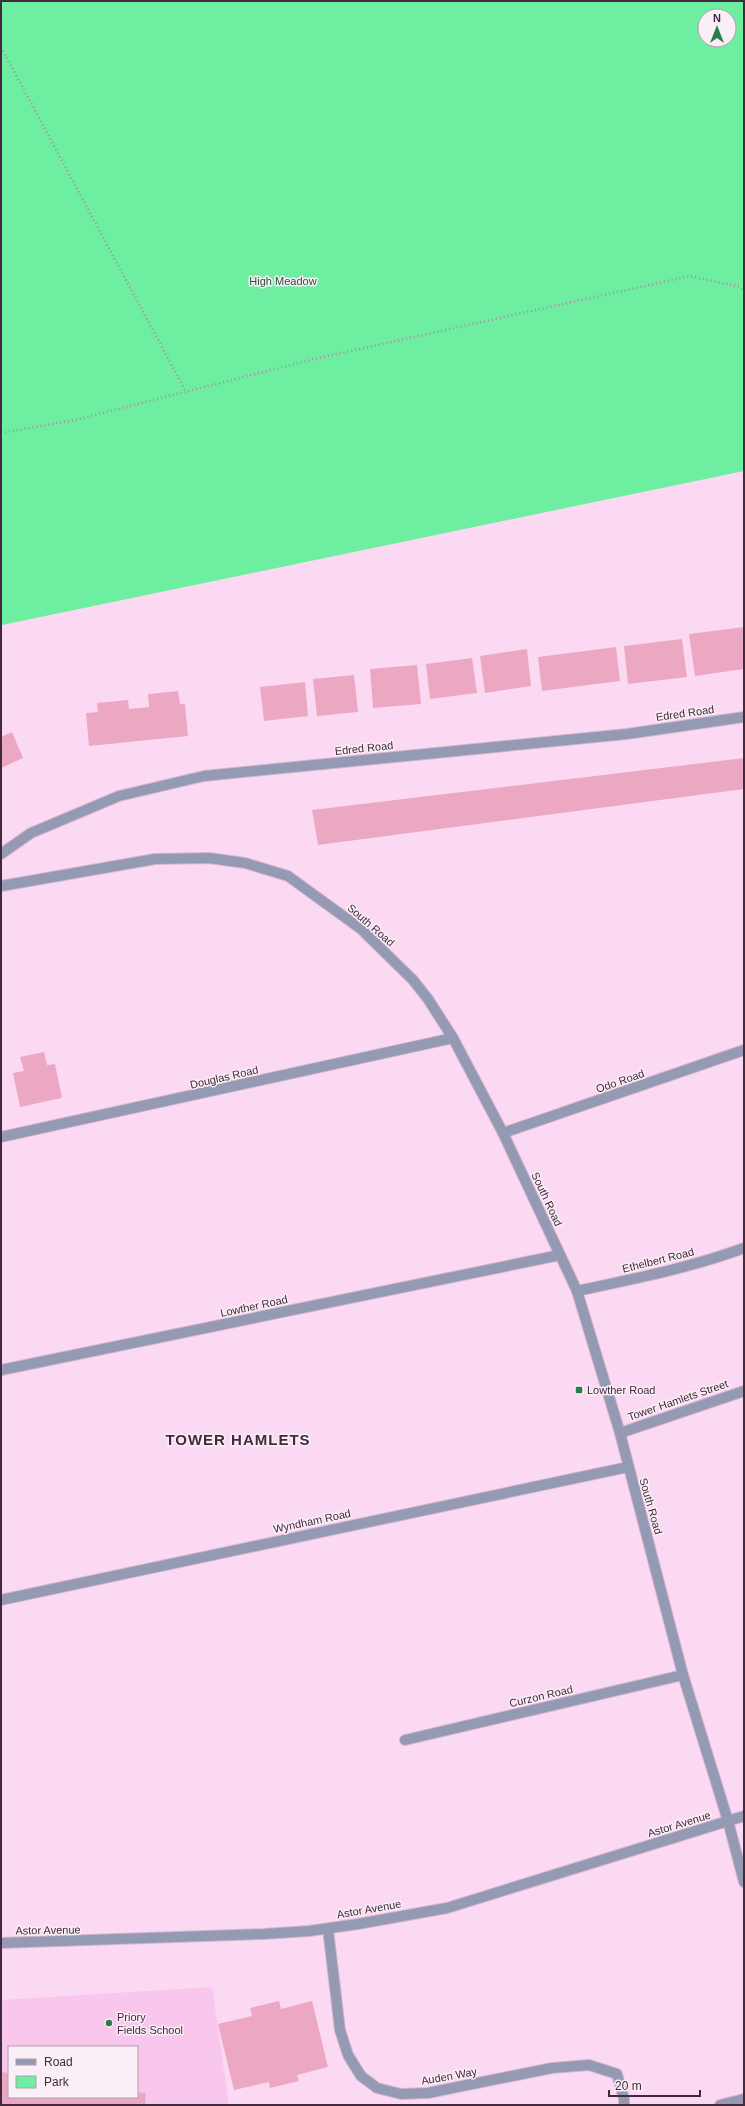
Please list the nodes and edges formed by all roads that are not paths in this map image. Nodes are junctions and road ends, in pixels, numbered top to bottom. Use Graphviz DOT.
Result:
graph roads {
  1 [pos="744,717"];
  2 [pos="1,854"];
  3 [pos="1,886"];
  4 [pos="453,1038"];
  5 [pos="744,1050"];
  6 [pos="503,1133"];
  7 [pos="1,1137"];
  8 [pos="744,1248"];
  9 [pos="560,1255"];
  10 [pos="577,1291"];
  11 [pos="1,1370"];
  12 [pos="744,1391"];
  13 [pos="620,1432"];
  14 [pos="628,1466"];
  15 [pos="1,1600"];
  16 [pos="683,1676"];
  17 [pos="405,1740"];
  18 [pos="744,1816"];
  19 [pos="728,1821"];
  20 [pos="744,1882"];
  21 [pos="328,1929"];
  22 [pos="1,1943"];
  23 [pos="744,2099"];
  24 [pos="624,2105"];
  25 [pos="720,2105"];
  1 -- 2 [label="street, Edred Road"];
  3 -- 4 [label="street, South Road"];
  4 -- 6 [label="street, South Road"];
  4 -- 7 [label="street, Douglas Road"];
  5 -- 6 [label="street, Odo Road"];
  6 -- 9 [label="street, South Road"];
  8 -- 10 [label="street, Ethelbert Road"];
  9 -- 10 [label="street, South Road"];
  9 -- 11 [label="street, Lowther Road"];
  10 -- 13 [label="street, South Road"];
  12 -- 13 [label="street, Tower Hamlets Street"];
  13 -- 14 [label="street, South Road"];
  14 -- 15 [label="street, Wyndham Road"];
  14 -- 16 [label="street, South Road"];
  16 -- 17 [label="street, Curzon Road"];
  16 -- 19 [label="street, South Road"];
  18 -- 19 [label="street, Astor Avenue"];
  19 -- 20 [label="street, South Road"];
  19 -- 21 [label="street, Astor Avenue"];
  21 -- 22 [label="street, Astor Avenue"];
  21 -- 24 [label="street, Auden Way"];
  23 -- 25 [label="street"];
}
